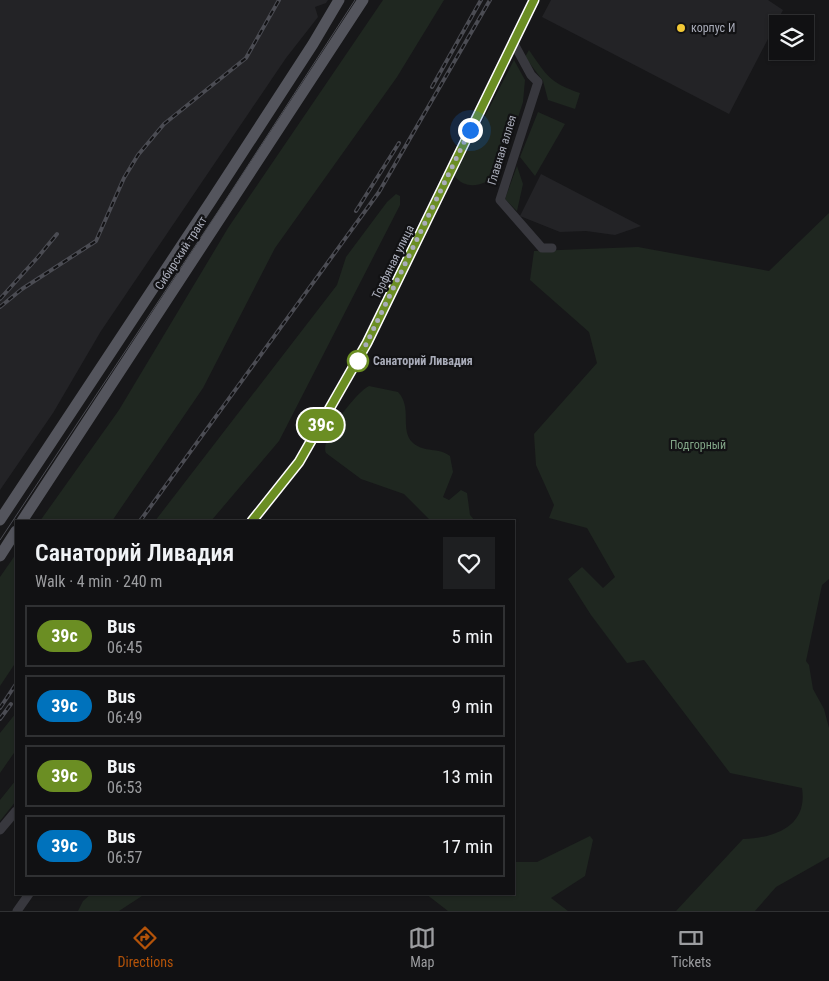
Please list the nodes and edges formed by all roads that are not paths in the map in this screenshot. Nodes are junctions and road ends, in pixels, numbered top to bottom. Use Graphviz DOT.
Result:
graph roads {
  1 [pos="339,0"];
  2 [pos="363,0"];
  3 [pos="534,0"];
  4 [pos="513,42"];
  5 [pos="552,248"];
  6 [pos="0,520"];
  7 [pos="23,520"];
  8 [pos="253,520"];
  9 [pos="15,533"];
  10 [pos="0,556"];
  11 [pos="15,812"];
  12 [pos="0,830"];
  13 [pos="28,895"];
  14 [pos="18,911"];
  1 -- 6 [label="main road, Сибирский тракт"];
  2 -- 7 [label="main road, Сибирский тракт"];
  3 -- 4 [label="street, Торфяная улица"];
  4 -- 5 [label="street, Главная аллея"];
  4 -- 8 [label="street, Торфяная улица"];
  9 -- 10 [label="main road"];
  11 -- 12 [label="street"];
  13 -- 14 [label="street"];
}
